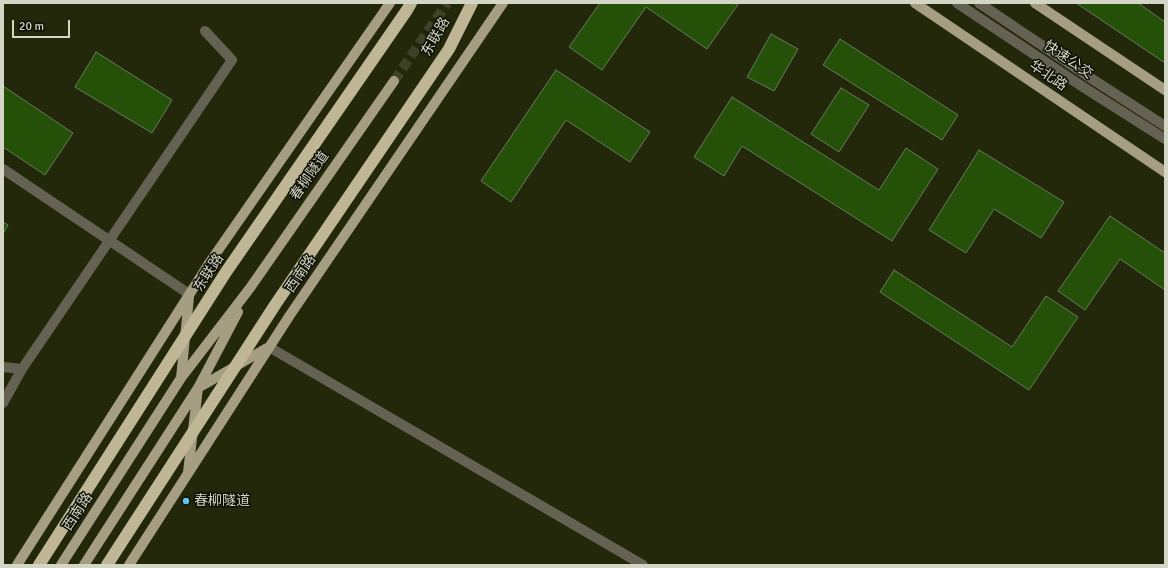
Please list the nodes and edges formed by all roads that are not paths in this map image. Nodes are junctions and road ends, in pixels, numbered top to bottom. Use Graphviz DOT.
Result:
graph roads {
  1 [pos="390,3"];
  2 [pos="411,3"];
  3 [pos="472,3"];
  4 [pos="503,3"];
  5 [pos="915,3"];
  6 [pos="957,3"];
  7 [pos="979,3"];
  8 [pos="1035,3"];
  9 [pos="205,31"];
  10 [pos="394,81"];
  11 [pos="1165,90"];
  12 [pos="1165,126"];
  13 [pos="1165,139"];
  14 [pos="3,169"];
  15 [pos="1165,172"];
  16 [pos="110,241"];
  17 [pos="250,288"];
  18 [pos="189,294"];
  19 [pos="269,348"];
  20 [pos="3,367"];
  21 [pos="22,369"];
  22 [pos="181,378"];
  23 [pos="198,388"];
  24 [pos="3,403"];
  25 [pos="188,474"];
  26 [pos="17,565"];
  27 [pos="39,565"];
  28 [pos="61,565"];
  29 [pos="84,565"];
  30 [pos="106,565"];
  31 [pos="130,565"];
  32 [pos="643,565"];
  1 -- 18 [label="main road"];
  2 -- 27 [label="highway, 东联路, bridge"];
  3 -- 30 [label="highway, 东联路, bridge"];
  4 -- 19 [label="main road, 西南路"];
  5 -- 15 [label="main road, 华北路"];
  6 -- 13 [label="street, 快速公交"];
  7 -- 12 [label="street, 快速公交"];
  8 -- 11 [label="main road"];
  9 -- 16 [label="street"];
  10 -- 17 [label="main road, 春柳隧道"];
  14 -- 16 [label="street"];
  16 -- 18 [label="street"];
  16 -- 21 [label="street"];
  17 -- 22 [label="main road, 西南路"];
  17 -- 23 [label="main road"];
  18 -- 22 [label="main road"];
  18 -- 26 [label="main road"];
  19 -- 23 [label="main road"];
  19 -- 25 [label="main road, 西南路"];
  19 -- 32 [label="street"];
  20 -- 21 [label="street"];
  21 -- 24 [label="street"];
  22 -- 28 [label="main road, 西南路"];
  23 -- 25 [label="main road"];
  23 -- 29 [label="main road"];
  25 -- 31 [label="main road, 西南路"];
}
